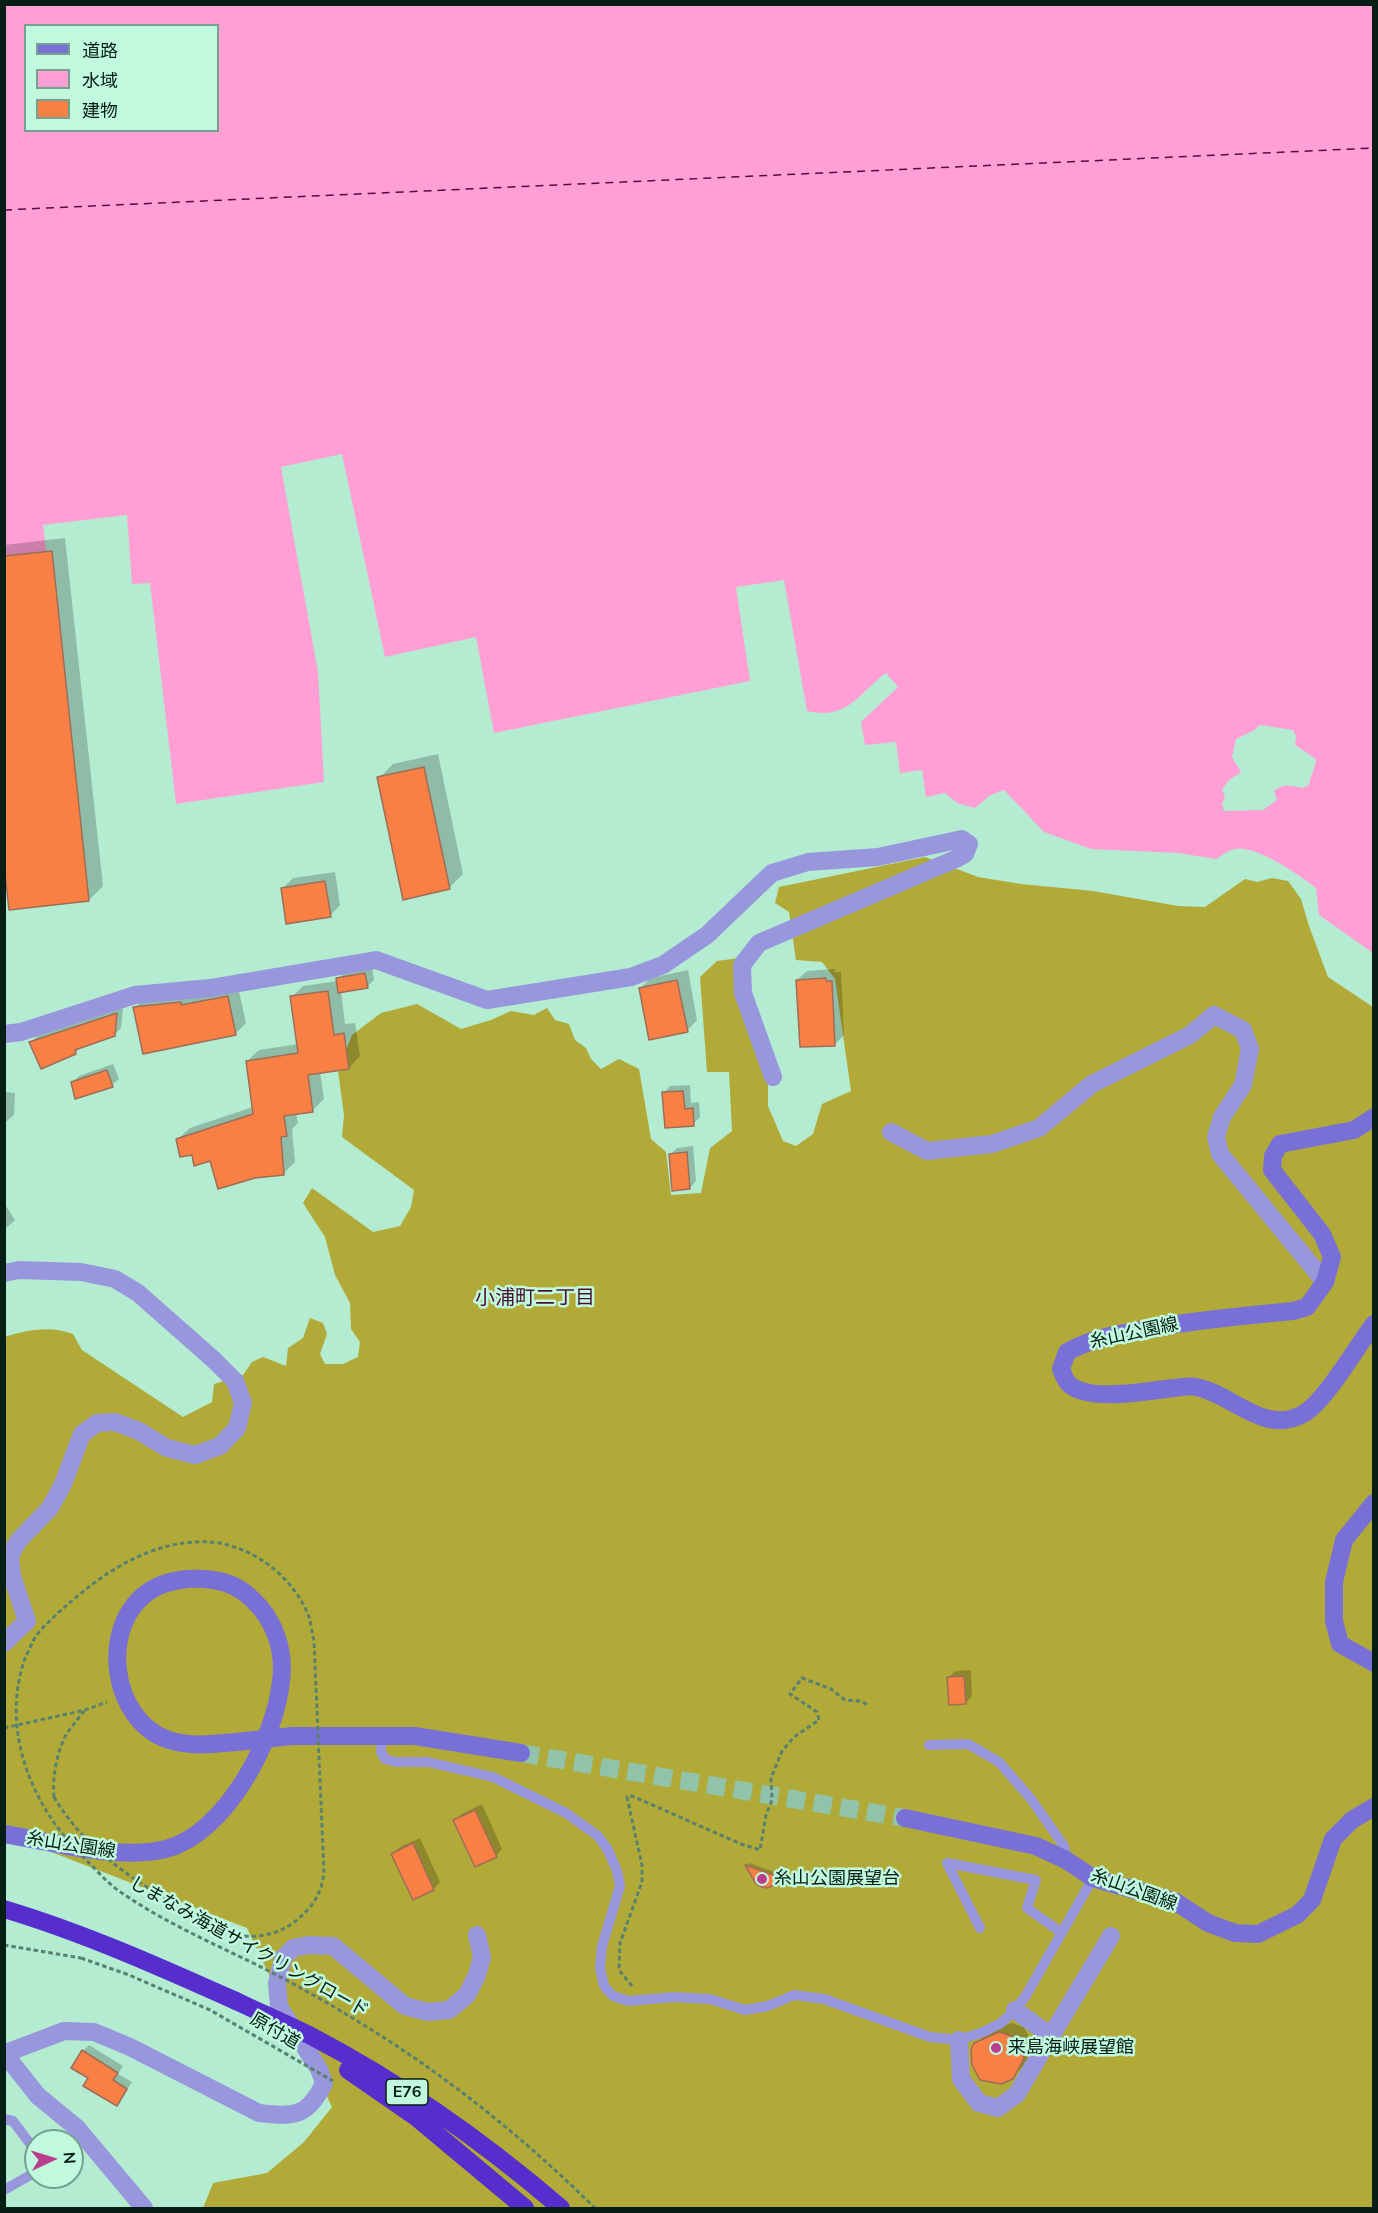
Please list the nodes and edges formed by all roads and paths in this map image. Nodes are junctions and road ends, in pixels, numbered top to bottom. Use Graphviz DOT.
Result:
graph roads {
  1 [pos="4,1034"];
  2 [pos="773,1077"];
  3 [pos="1374,1117"];
  4 [pos="891,1132"];
  5 [pos="4,1273"];
  6 [pos="1324,1282"];
  7 [pos="1374,1324"];
  8 [pos="1374,1503"];
  9 [pos="4,1643"];
  10 [pos="1374,1663"];
  11 [pos="124,1696"];
  12 [pos="868,1706"];
  13 [pos="85,1710"];
  14 [pos="4,1728"];
  15 [pos="12,1728"];
  16 [pos="382,1736"];
  17 [pos="13,1740"];
  18 [pos="929,1745"];
  19 [pos="521,1753"];
  20 [pos="1374,1806"];
  21 [pos="904,1818"];
  22 [pos="4,1834"];
  23 [pos="1066,1860"];
  24 [pos="1093,1878"];
  25 [pos="4,1909"];
  26 [pos="980,1928"];
  27 [pos="1062,1933"];
  28 [pos="477,1935"];
  29 [pos="1111,1936"];
  30 [pos="4,1945"];
  31 [pos="643,2000"];
  32 [pos="236,2001"];
  33 [pos="1015,2010"];
  34 [pos="1051,2036"];
  35 [pos="959,2040"];
  36 [pos="5,2053"];
  37 [pos="336,2083"];
  38 [pos="4,2119"];
  39 [pos="4,2190"];
  40 [pos="136,2205"];
  41 [pos="525,2208"];
  42 [pos="561,2208"];
  43 [pos="595,2208"];
  1 -- 2 [label="street"];
  3 -- 6 [label="main road, 糸山公園線"];
  4 -- 6 [label="street"];
  5 -- 9 [label="street"];
  6 -- 7 [label="main road, 糸山公園線"];
  8 -- 10 [label="main road"];
  11 -- 13 [label="path"];
  11 -- 16 [label="main road, 糸山公園線, bridge"];
  11 -- 22 [label="main road, 糸山公園線"];
  12 -- 31 [label="path"];
  13 -- 14 [label="path"];
  13 -- 15 [label="path, しまなみ海道サイクリングロード, bridge"];
  16 -- 19 [label="main road, 糸山公園線"];
  16 -- 31 [label="lane"];
  17 -- 43 [label="path, しまなみ海道サイクリングロード, bridge"];
  18 -- 23 [label="lane"];
  20 -- 24 [label="main road, 糸山公園線"];
  21 -- 23 [label="main road, 糸山公園線"];
  23 -- 24 [label="main road, 糸山公園線"];
  24 -- 27 [label="lane"];
  25 -- 32 [label="highway, E76"];
  26 -- 27 [label="lane"];
  27 -- 33 [label="lane"];
  28 -- 36 [label="street"];
  29 -- 34 [label="street"];
  30 -- 37 [label="path, 原付道, bridge"];
  31 -- 35 [label="lane"];
  32 -- 41 [label="highway, E76, bridge"];
  32 -- 42 [label="highway, E76, bridge"];
  33 -- 34 [label="street"];
  33 -- 35 [label="lane"];
  34 -- 35 [label="street"];
  36 -- 40 [label="street"];
  38 -- 39 [label="lane"];
}
